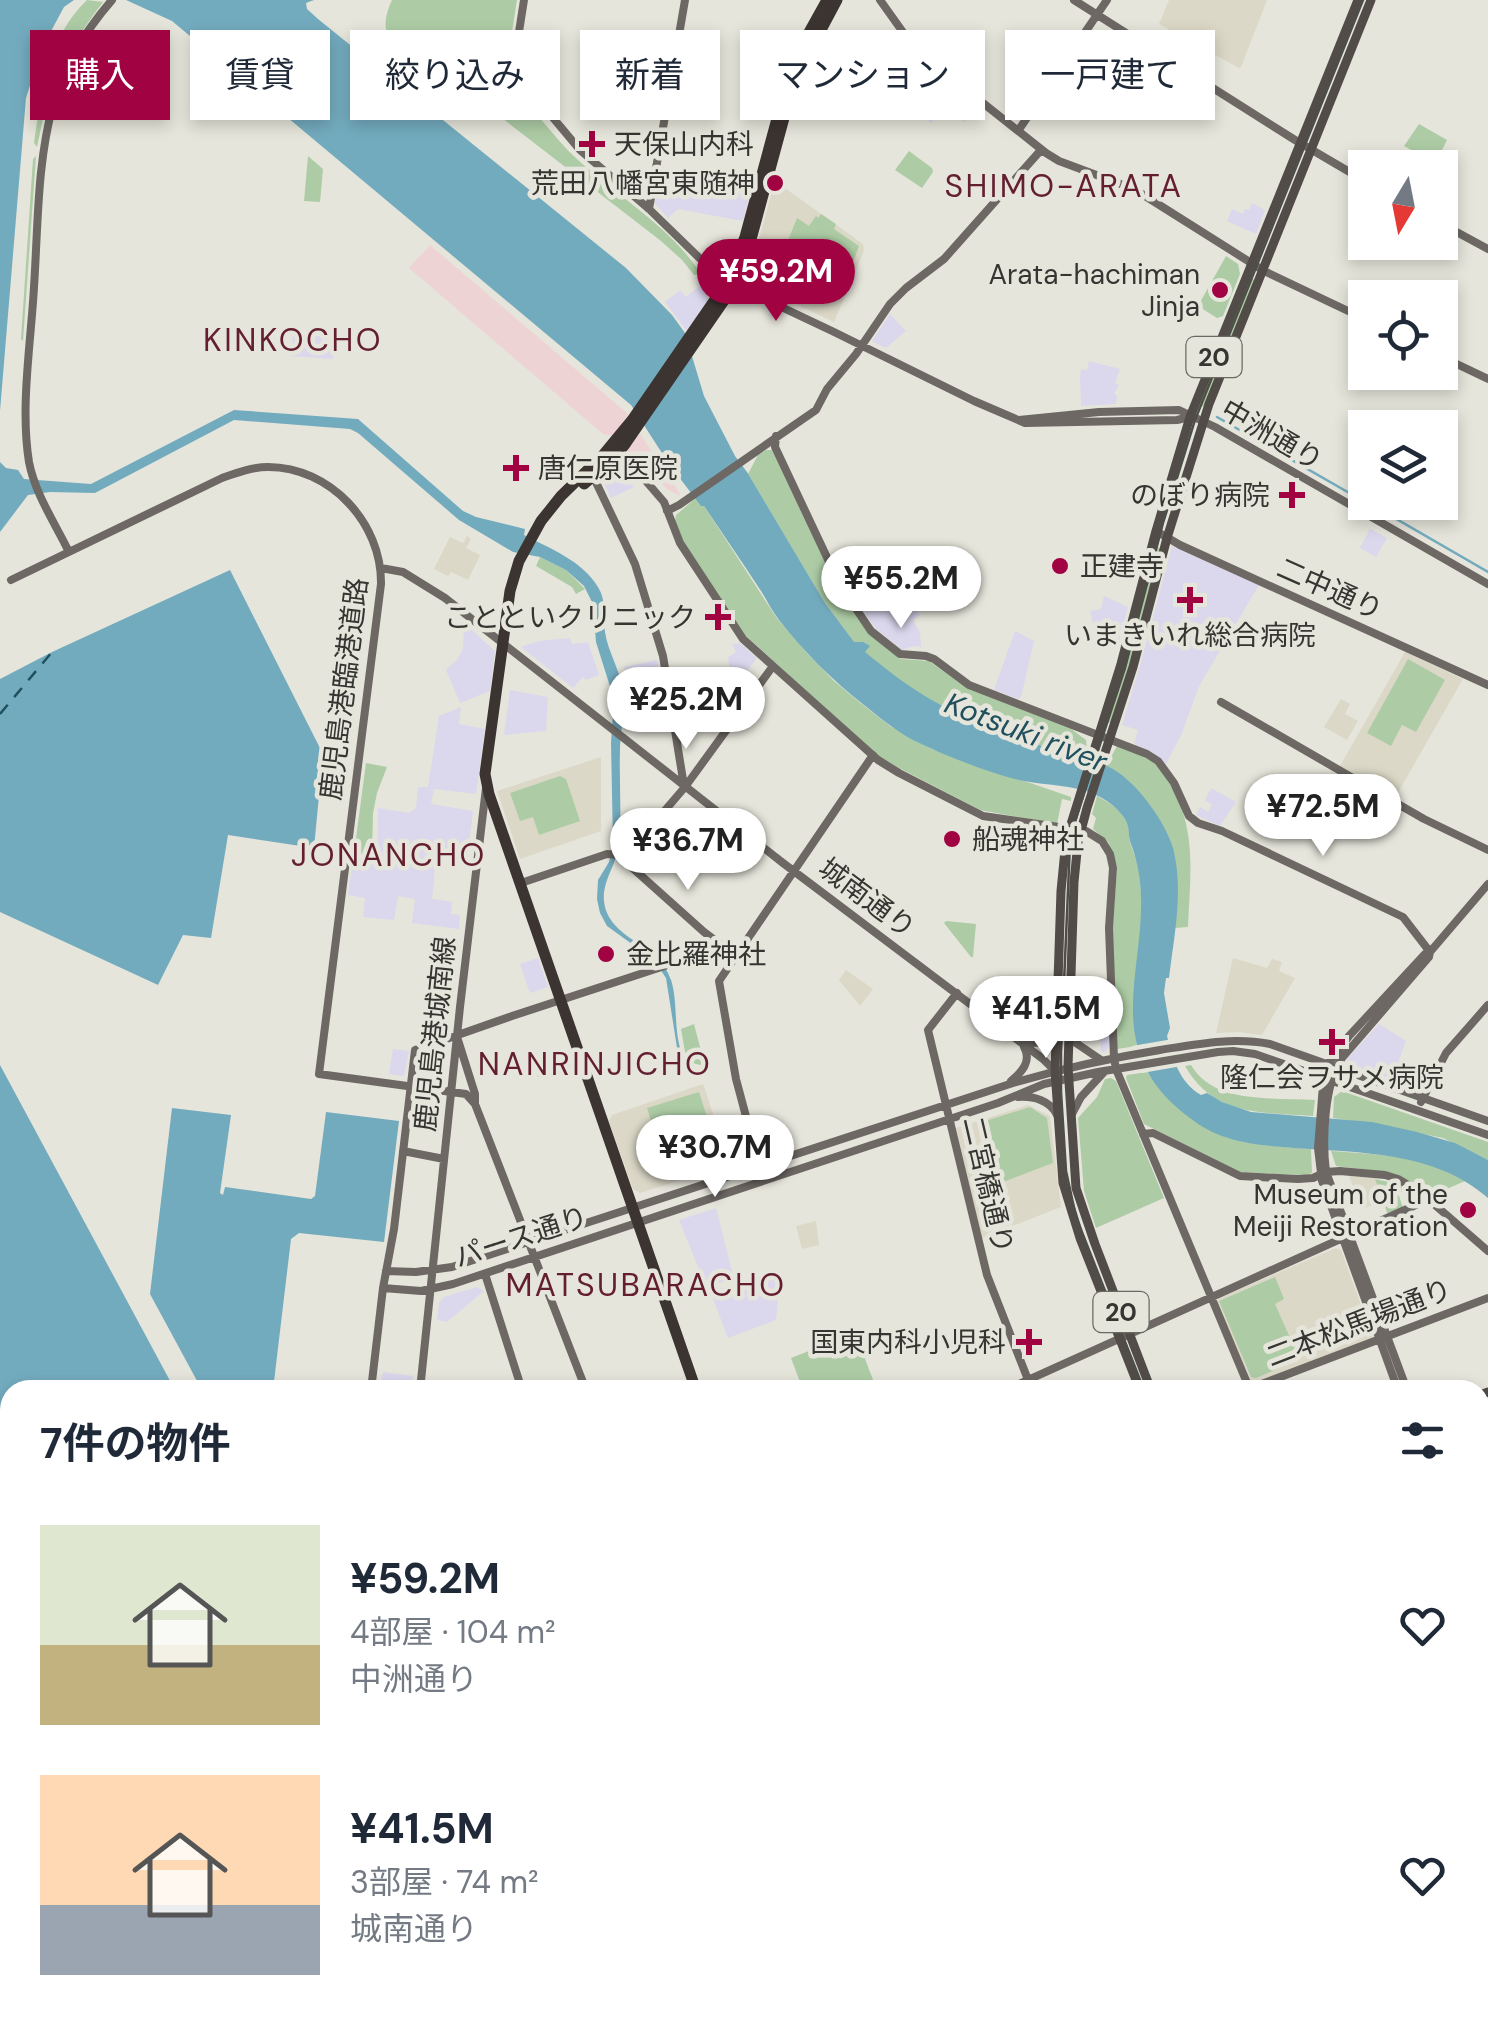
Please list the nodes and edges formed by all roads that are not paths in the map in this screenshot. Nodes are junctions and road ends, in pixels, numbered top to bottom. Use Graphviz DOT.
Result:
graph roads {
  1 [pos="112,0"];
  2 [pos="524,0"];
  3 [pos="685,0"];
  4 [pos="827,0"];
  5 [pos="837,0"];
  6 [pos="880,0"];
  7 [pos="1074,0"];
  8 [pos="1106,0"];
  9 [pos="1358,0"];
  10 [pos="1371,0"];
  11 [pos="1096,16"];
  12 [pos="1018,131"];
  13 [pos="1300,144"];
  14 [pos="1041,150"];
  15 [pos="1311,150"];
  16 [pos="1348,171"];
  17 [pos="648,209"];
  18 [pos="1458,232"];
  19 [pos="1488,249"];
  20 [pos="1252,263"];
  21 [pos="1264,270"];
  22 [pos="731,283"];
  23 [pos="1348,312"];
  24 [pos="862,346"];
  25 [pos="1458,365"];
  26 [pos="1488,379"];
  27 [pos="1190,417"];
  28 [pos="1203,421"];
  29 [pos="776,436"];
  30 [pos="613,452"];
  31 [pos="593,476"];
  32 [pos="667,510"];
  33 [pos="1156,531"];
  34 [pos="535,538"];
  35 [pos="1167,538"];
  36 [pos="70,552"];
  37 [pos="382,568"];
  38 [pos="12,580"];
  39 [pos="1488,584"];
  40 [pos="507,648"];
  41 [pos="773,666"];
  42 [pos="1488,685"];
  43 [pos="1221,702"];
  44 [pos="1097,736"];
  45 [pos="1109,739"];
  46 [pos="872,755"];
  47 [pos="1097,756"];
  48 [pos="486,784"];
  49 [pos="684,787"];
  50 [pos="1068,828"];
  51 [pos="1081,830"];
  52 [pos="1488,850"];
  53 [pos="614,854"];
  54 [pos="793,870"];
  55 [pos="521,883"];
  56 [pos="1488,884"];
  57 [pos="708,936"];
  58 [pos="1430,952"];
  59 [pos="736,956"];
  60 [pos="957,993"];
  61 [pos="561,1000"];
  62 [pos="1488,1005"];
  63 [pos="1070,1030"];
  64 [pos="1056,1032"];
  65 [pos="457,1036"];
  66 [pos="1019,1042"];
  67 [pos="1114,1058"];
  68 [pos="1100,1060"];
  69 [pos="1332,1065"];
  70 [pos="1116,1069"];
  71 [pos="1105,1070"];
  72 [pos="1068,1073"];
  73 [pos="1055,1076"];
  74 [pos="1328,1079"];
  75 [pos="412,1086"];
  76 [pos="1003,1086"];
  77 [pos="451,1092"];
  78 [pos="1014,1097"];
  79 [pos="1422,1098"];
  80 [pos="475,1104"];
  81 [pos="946,1104"];
  82 [pos="1417,1110"];
  83 [pos="1056,1114"];
  84 [pos="1070,1117"];
  85 [pos="950,1119"];
  86 [pos="1488,1121"];
  87 [pos="1143,1134"];
  88 [pos="1488,1135"];
  89 [pos="404,1151"];
  90 [pos="444,1160"];
  91 [pos="759,1166"];
  92 [pos="1344,1171"];
  93 [pos="1322,1172"];
  94 [pos="1331,1185"];
  95 [pos="1429,1200"];
  96 [pos="632,1208"];
  97 [pos="637,1223"];
  98 [pos="1346,1237"];
  99 [pos="529,1242"];
  100 [pos="1488,1251"];
  101 [pos="534,1257"];
  102 [pos="386,1271"];
  103 [pos="432,1272"];
  104 [pos="485,1274"];
  105 [pos="384,1288"];
  106 [pos="430,1290"];
  107 [pos="1211,1298"];
  108 [pos="1488,1298"];
  109 [pos="1124,1337"];
  110 [pos="1384,1338"];
  111 [pos="371,1380"];
  112 [pos="421,1380"];
  113 [pos="519,1380"];
  114 [pos="582,1380"];
  115 [pos="692,1380"];
  116 [pos="1028,1380"];
  117 [pos="1137,1380"];
  118 [pos="1146,1380"];
  119 [pos="1244,1380"];
  120 [pos="1274,1380"];
  121 [pos="1395,1380"];
  122 [pos="1402,1380"];
  1 -- 36 [label="street"];
  2 -- 17 [label="street, 中洲通り"];
  3 -- 17 [label="street"];
  4 -- 22 [label="highway"];
  5 -- 22 [label="highway"];
  6 -- 12 [label="street"];
  7 -- 11 [label="street"];
  8 -- 11 [label="street"];
  9 -- 13 [label="main road, 20"];
  10 -- 15 [label="main road, 20"];
  11 -- 12 [label="street"];
  11 -- 13 [label="street"];
  12 -- 14 [label="street"];
  13 -- 15 [label="street"];
  13 -- 20 [label="main road, 20"];
  14 -- 20 [label="street"];
  14 -- 24 [label="street"];
  15 -- 16 [label="street"];
  15 -- 21 [label="main road, 20"];
  17 -- 22 [label="street, 中洲通り"];
  18 -- 19 [label="street"];
  20 -- 21 [label="street"];
  20 -- 27 [label="main road, 20"];
  21 -- 23 [label="street"];
  21 -- 28 [label="main road, 20"];
  22 -- 24 [label="street, 中洲通り"];
  22 -- 30 [label="highway"];
  24 -- 27 [label="street, 中洲通り"];
  24 -- 29 [label="street"];
  25 -- 26 [label="street"];
  27 -- 28 [label="street, 中洲通り"];
  27 -- 33 [label="main road, 20"];
  28 -- 35 [label="main road, 20"];
  28 -- 39 [label="street, 中洲通り"];
  29 -- 32 [label="street"];
  29 -- 44 [label="street"];
  30 -- 31 [label="highway"];
  30 -- 32 [label="street"];
  30 -- 34 [label="highway"];
  31 -- 34 [label="highway"];
  31 -- 49 [label="street"];
  32 -- 41 [label="street"];
  33 -- 35 [label="street, 二中通り"];
  33 -- 44 [label="main road, 20"];
  34 -- 40 [label="highway"];
  35 -- 42 [label="street, 二中通り"];
  35 -- 45 [label="main road, 20"];
  36 -- 37 [label="street, 鹿児島港臨港道路"];
  36 -- 38 [label="street, 鹿児島港臨港道路"];
  37 -- 40 [label="street, 城南通り"];
  37 -- 75 [label="street, 鹿児島港臨港道路"];
  40 -- 48 [label="highway"];
  40 -- 49 [label="street, 城南通り"];
  41 -- 46 [label="street"];
  41 -- 49 [label="street"];
  43 -- 52 [label="street"];
  44 -- 45 [label="street"];
  44 -- 47 [label="main road, 20"];
  45 -- 47 [label="main road, 20"];
  45 -- 58 [label="street"];
  46 -- 50 [label="street"];
  46 -- 54 [label="street"];
  47 -- 50 [label="main road, 20"];
  47 -- 51 [label="main road, 20"];
  48 -- 55 [label="highway"];
  48 -- 65 [label="street, 鹿児島港城南線"];
  49 -- 53 [label="street"];
  49 -- 54 [label="street, 城南通り"];
  50 -- 51 [label="street"];
  50 -- 64 [label="main road, 20"];
  51 -- 63 [label="main road, 20"];
  51 -- 67 [label="street"];
  53 -- 55 [label="street"];
  53 -- 57 [label="street"];
  54 -- 59 [label="street"];
  54 -- 60 [label="street, 城南通り"];
  55 -- 61 [label="highway"];
  56 -- 58 [label="street"];
  57 -- 59 [label="street"];
  57 -- 61 [label="street"];
  58 -- 69 [label="street"];
  59 -- 91 [label="street"];
  60 -- 66 [label="street, 城南通り"];
  60 -- 81 [label="street, 二宮橋通り"];
  61 -- 65 [label="street"];
  61 -- 96 [label="highway"];
  62 -- 79 [label="street"];
  63 -- 68 [label="street"];
  63 -- 72 [label="main road, 20"];
  64 -- 66 [label="street"];
  64 -- 73 [label="main road, 20"];
  65 -- 75 [label="street"];
  65 -- 77 [label="street, 鹿児島港城南線"];
  65 -- 80 [label="street"];
  66 -- 73 [label="street, 城南通り"];
  66 -- 76 [label="street"];
  67 -- 68 [label="street"];
  67 -- 69 [label="street"];
  67 -- 70 [label="street"];
  68 -- 72 [label="street"];
  69 -- 74 [label="street"];
  69 -- 79 [label="street"];
  70 -- 71 [label="street"];
  70 -- 74 [label="street"];
  70 -- 87 [label="street"];
  71 -- 72 [label="street"];
  71 -- 84 [label="street"];
  72 -- 73 [label="street, パース通り"];
  72 -- 84 [label="main road, 20"];
  73 -- 76 [label="street, パース通り"];
  73 -- 78 [label="street, パース通り"];
  73 -- 83 [label="main road, 20"];
  74 -- 82 [label="street"];
  74 -- 93 [label="street"];
  75 -- 77 [label="street"];
  75 -- 89 [label="street"];
  76 -- 81 [label="street, パース通り"];
  77 -- 80 [label="street"];
  77 -- 90 [label="street, 鹿児島港城南線"];
  78 -- 83 [label="street"];
  78 -- 85 [label="street, パース通り"];
  79 -- 82 [label="street"];
  79 -- 86 [label="street"];
  80 -- 99 [label="street"];
  81 -- 85 [label="street, 二宮橋通り"];
  81 -- 91 [label="street, パース通り"];
  82 -- 88 [label="street"];
  83 -- 109 [label="main road, 20"];
  84 -- 109 [label="main road, 20"];
  85 -- 97 [label="street, パース通り"];
  85 -- 116 [label="street, 二宮橋通り"];
  87 -- 93 [label="street"];
  87 -- 107 [label="street"];
  89 -- 90 [label="street"];
  89 -- 102 [label="street"];
  90 -- 103 [label="street, 鹿児島港城南線"];
  91 -- 96 [label="street, パース通り"];
  92 -- 93 [label="street"];
  92 -- 94 [label="street"];
  92 -- 95 [label="street"];
  93 -- 94 [label="street"];
  93 -- 98 [label="street"];
  94 -- 98 [label="street"];
  95 -- 98 [label="street"];
  95 -- 100 [label="street"];
  96 -- 97 [label="highway"];
  96 -- 99 [label="street, パース通り"];
  97 -- 101 [label="street, パース通り"];
  97 -- 115 [label="highway"];
  98 -- 107 [label="street"];
  98 -- 110 [label="street"];
  99 -- 101 [label="street"];
  99 -- 103 [label="street, パース通り"];
  101 -- 104 [label="street, パース通り"];
  101 -- 114 [label="street"];
  102 -- 103 [label="street, パース通り"];
  102 -- 105 [label="street"];
  103 -- 106 [label="street, 鹿児島港城南線"];
  104 -- 106 [label="street, パース通り"];
  104 -- 113 [label="street"];
  105 -- 106 [label="street, パース通り"];
  105 -- 111 [label="street"];
  106 -- 112 [label="street, 鹿児島港城南線"];
  107 -- 109 [label="street"];
  107 -- 119 [label="street"];
  108 -- 110 [label="street, 二本松馬場通り"];
  109 -- 116 [label="street"];
  109 -- 117 [label="main road, 20"];
  109 -- 118 [label="main road, 20"];
  110 -- 120 [label="street, 二本松馬場通り"];
  110 -- 121 [label="street"];
  110 -- 122 [label="street"];
}
